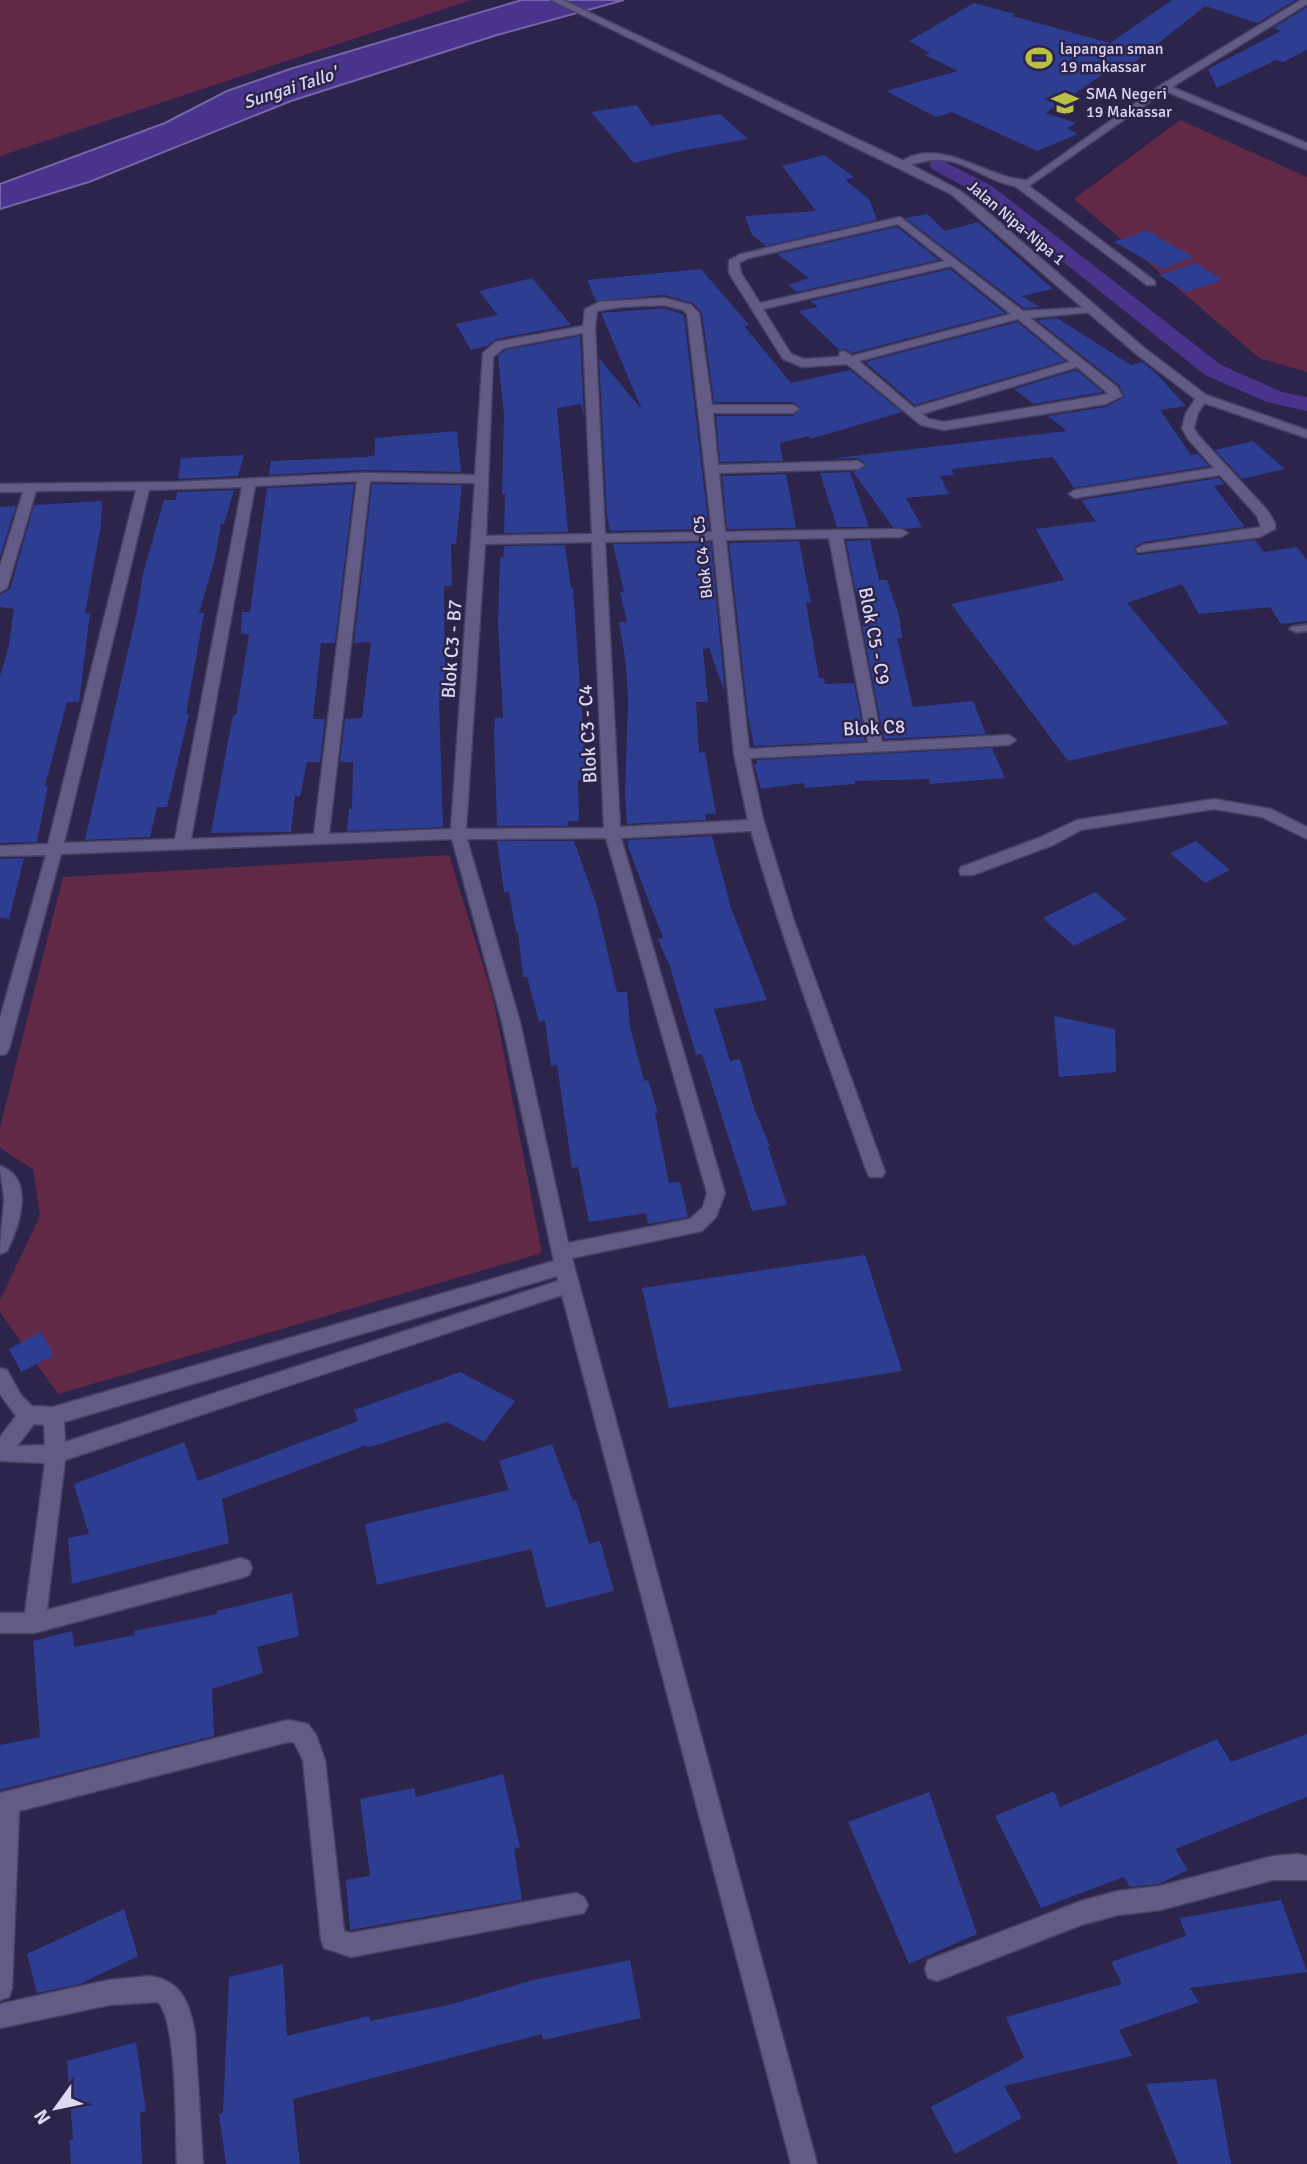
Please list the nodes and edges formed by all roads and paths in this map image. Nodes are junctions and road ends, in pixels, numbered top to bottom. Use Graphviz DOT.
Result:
graph roads {
  1 [pos="556,0"];
  2 [pos="1307,0"];
  3 [pos="1164,87"];
  4 [pos="1307,147"];
  5 [pos="902,164"];
  6 [pos="1019,184"];
  7 [pos="951,263"];
  8 [pos="1151,283"];
  9 [pos="1079,298"];
  10 [pos="1009,305"];
  11 [pos="757,306"];
  12 [pos="1092,309"];
  13 [pos="1020,315"];
  14 [pos="589,328"];
  15 [pos="839,350"];
  16 [pos="822,360"];
  17 [pos="850,360"];
  18 [pos="1079,362"];
  19 [pos="1202,398"];
  20 [pos="793,409"];
  21 [pos="706,410"];
  22 [pos="912,413"];
  23 [pos="1307,434"];
  24 [pos="858,465"];
  25 [pos="711,469"];
  26 [pos="1221,471"];
  27 [pos="482,473"];
  28 [pos="364,477"];
  29 [pos="249,481"];
  30 [pos="142,486"];
  31 [pos="0,488"];
  32 [pos="31,488"];
  33 [pos="1075,494"];
  34 [pos="835,533"];
  35 [pos="901,533"];
  36 [pos="718,536"];
  37 [pos="598,538"];
  38 [pos="479,540"];
  39 [pos="1143,549"];
  40 [pos="0,588"];
  41 [pos="1009,740"];
  42 [pos="876,747"];
  43 [pos="741,754"];
  44 [pos="757,825"];
  45 [pos="612,833"];
  46 [pos="458,834"];
  47 [pos="1307,834"];
  48 [pos="321,839"];
  49 [pos="182,846"];
  50 [pos="55,849"];
  51 [pos="0,852"];
  52 [pos="967,871"];
  53 [pos="0,1049"];
  54 [pos="876,1172"];
  55 [pos="0,1173"];
  56 [pos="0,1246"];
  57 [pos="565,1268"];
  58 [pos="0,1376"];
  59 [pos="29,1415"];
  60 [pos="53,1416"];
  61 [pos="0,1451"];
  62 [pos="56,1454"];
  63 [pos="241,1568"];
  64 [pos="34,1622"];
  65 [pos="0,1623"];
  66 [pos="4,1803"];
  67 [pos="1307,1868"];
  68 [pos="576,1905"];
  69 [pos="937,1969"];
  70 [pos="0,1989"];
  71 [pos="0,2016"];
  72 [pos="190,2164"];
  73 [pos="804,2164"];
  1 -- 5 [label="street, Jalan Nipa-Nipa 1"];
  2 -- 3 [label="street"];
  3 -- 4 [label="street"];
  3 -- 6 [label="street"];
  5 -- 6 [label="street"];
  5 -- 9 [label="street, Jalan Nipa-Nipa 1"];
  6 -- 8 [label="street"];
  7 -- 10 [label="street"];
  7 -- 11 [label="street"];
  7 -- 11 [label="street"];
  9 -- 10 [label="street"];
  9 -- 12 [label="street, Jalan Nipa-Nipa 1"];
  10 -- 13 [label="street"];
  10 -- 15 [label="street"];
  11 -- 16 [label="street"];
  12 -- 13 [label="street"];
  12 -- 19 [label="street, Jalan Nipa-Nipa 1"];
  13 -- 17 [label="street"];
  13 -- 18 [label="street"];
  14 -- 21 [label="street, Blok C4 - C5"];
  14 -- 27 [label="street, Blok C3 - B7"];
  14 -- 37 [label="street, Blok C3 - C4"];
  15 -- 16 [label="street"];
  15 -- 17 [label="street"];
  16 -- 17 [label="street"];
  17 -- 22 [label="street"];
  18 -- 22 [label="street"];
  18 -- 22 [label="street"];
  19 -- 23 [label="street, Jalan Nipa-Nipa 1"];
  19 -- 26 [label="street"];
  20 -- 21 [label="street"];
  21 -- 25 [label="street, Blok C4 - C5"];
  24 -- 25 [label="street"];
  25 -- 36 [label="street, Blok C4 - C5"];
  26 -- 33 [label="street"];
  26 -- 39 [label="street"];
  27 -- 28 [label="street"];
  27 -- 38 [label="street, Blok C3 - B7"];
  28 -- 29 [label="street"];
  28 -- 48 [label="street"];
  29 -- 30 [label="street"];
  29 -- 49 [label="street"];
  30 -- 32 [label="street"];
  30 -- 50 [label="street"];
  31 -- 32 [label="street"];
  32 -- 40 [label="street"];
  34 -- 35 [label="street"];
  34 -- 36 [label="street"];
  34 -- 42 [label="street, Blok C5 - C9"];
  36 -- 37 [label="street"];
  36 -- 43 [label="street, Blok C4 - C5"];
  37 -- 38 [label="street"];
  37 -- 45 [label="street, Blok C3 - C4"];
  38 -- 46 [label="street, Blok C3 - B7"];
  41 -- 42 [label="street, Blok C8"];
  42 -- 43 [label="street, Blok C8"];
  43 -- 44 [label="street, Blok C4 - C5"];
  44 -- 45 [label="street"];
  44 -- 54 [label="street, Blok C4 - C5"];
  45 -- 46 [label="street"];
  45 -- 57 [label="street, Blok C3 - C4"];
  46 -- 48 [label="street"];
  46 -- 57 [label="street, Blok C3 - B7"];
  47 -- 52 [label="street"];
  48 -- 49 [label="street"];
  49 -- 50 [label="street"];
  50 -- 51 [label="street"];
  50 -- 53 [label="street"];
  55 -- 56 [label="street"];
  57 -- 60 [label="street"];
  57 -- 62 [label="street"];
  57 -- 73 [label="street, Blok C3 - B7"];
  58 -- 59 [label="street"];
  59 -- 60 [label="street"];
  59 -- 61 [label="street"];
  60 -- 62 [label="street"];
  61 -- 62 [label="street"];
  62 -- 64 [label="street"];
  63 -- 64 [label="street"];
  64 -- 65 [label="street"];
  66 -- 68 [label="street"];
  66 -- 70 [label="street"];
  67 -- 69 [label="street"];
  71 -- 72 [label="street"];
}
